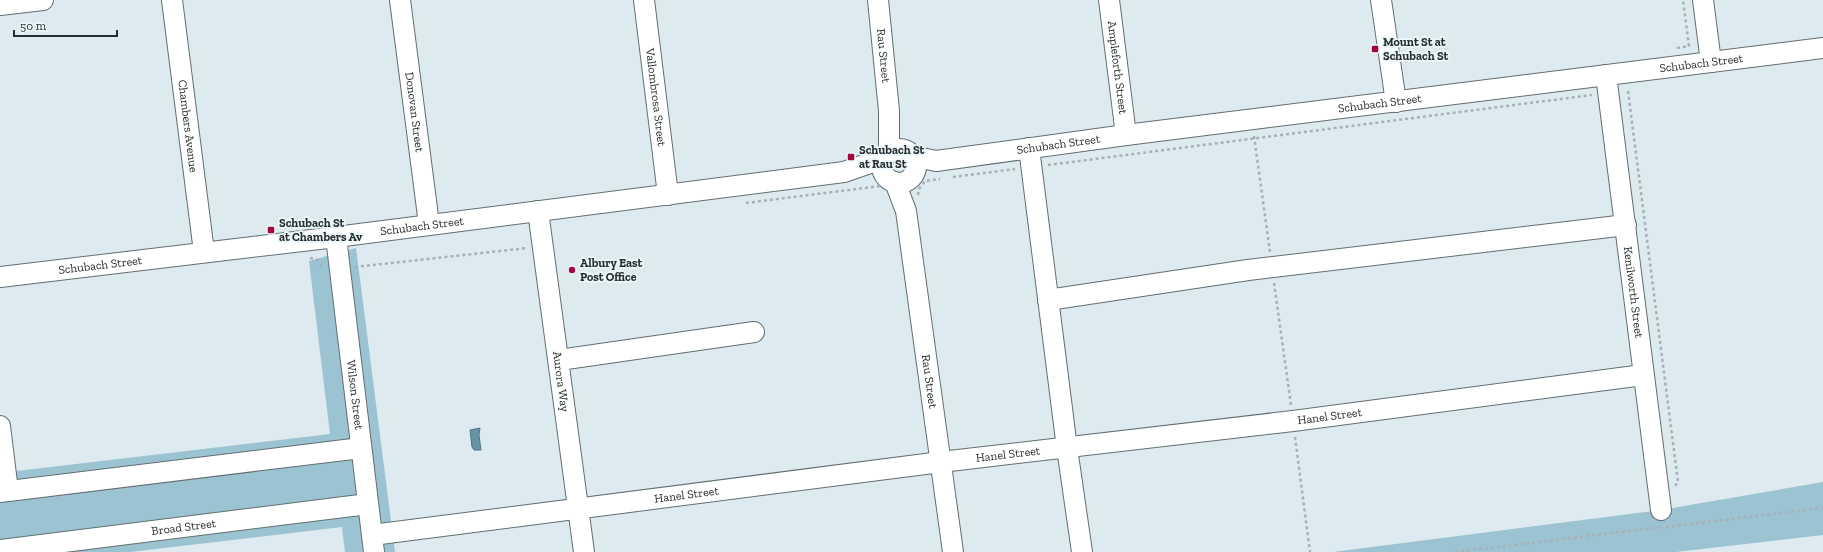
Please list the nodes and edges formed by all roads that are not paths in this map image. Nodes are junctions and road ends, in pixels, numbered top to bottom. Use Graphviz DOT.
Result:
graph roads {
  1 [pos="43,0"];
  2 [pos="172,0"];
  3 [pos="400,0"];
  4 [pos="644,0"];
  5 [pos="878,0"];
  6 [pos="1109,0"];
  7 [pos="1381,0"];
  8 [pos="1703,0"];
  9 [pos="0,5"];
  10 [pos="1823,48"];
  11 [pos="1710,62"];
  12 [pos="1607,84"];
  13 [pos="1396,102"];
  14 [pos="1126,135"];
  15 [pos="1030,158"];
  16 [pos="897,168"];
  17 [pos="668,194"];
  18 [pos="540,220"];
  19 [pos="429,224"];
  20 [pos="1626,225"];
  21 [pos="336,237"];
  22 [pos="204,252"];
  23 [pos="0,277"];
  24 [pos="1048,300"];
  25 [pos="754,332"];
  26 [pos="559,360"];
  27 [pos="1643,375"];
  28 [pos="0,426"];
  29 [pos="361,448"];
  30 [pos="1067,448"];
  31 [pos="941,462"];
  32 [pos="4,491"];
  33 [pos="368,504"];
  34 [pos="578,508"];
  35 [pos="1661,510"];
  36 [pos="373,543"];
  37 [pos="0,550"];
  38 [pos="584,552"];
  39 [pos="953,552"];
  40 [pos="1082,552"];
  1 -- 9 [label="street"];
  2 -- 22 [label="street, Chambers Avenue"];
  3 -- 19 [label="street, Donovan Street"];
  4 -- 17 [label="street, Vallombrosa Street"];
  5 -- 16 [label="street, Rau Street"];
  6 -- 14 [label="street, Ampleforth Street"];
  7 -- 13 [label="street"];
  8 -- 11 [label="street"];
  10 -- 11 [label="street, Schubach Street"];
  11 -- 12 [label="street, Schubach Street"];
  12 -- 13 [label="street, Schubach Street"];
  12 -- 20 [label="street, Kenilworth Street"];
  13 -- 14 [label="street, Schubach Street"];
  14 -- 15 [label="street, Schubach Street"];
  15 -- 16 [label="street, Schubach Street"];
  15 -- 24 [label="street"];
  16 -- 17 [label="street, Schubach Street"];
  16 -- 31 [label="street, Rau Street"];
  17 -- 18 [label="street, Schubach Street"];
  18 -- 19 [label="street, Schubach Street"];
  18 -- 26 [label="street, Aurora Way"];
  19 -- 21 [label="street, Schubach Street"];
  20 -- 24 [label="street"];
  20 -- 27 [label="street, Kenilworth Street"];
  21 -- 22 [label="street, Schubach Street"];
  21 -- 29 [label="street, Wilson Street"];
  22 -- 23 [label="street, Schubach Street"];
  24 -- 30 [label="street"];
  25 -- 26 [label="street"];
  26 -- 34 [label="street, Aurora Way"];
  27 -- 30 [label="street, Hanel Street"];
  27 -- 35 [label="street, Kenilworth Street"];
  28 -- 32 [label="street"];
  29 -- 32 [label="street"];
  29 -- 33 [label="street, Wilson Street"];
  30 -- 31 [label="street, Hanel Street"];
  30 -- 40 [label="street"];
  31 -- 34 [label="street, Hanel Street"];
  31 -- 39 [label="street, Rau Street"];
  33 -- 36 [label="street, Wilson Street"];
  33 -- 37 [label="street, Broad Street"];
  34 -- 36 [label="street, Hanel Street"];
  34 -- 38 [label="street, Aurora Way"];
}
